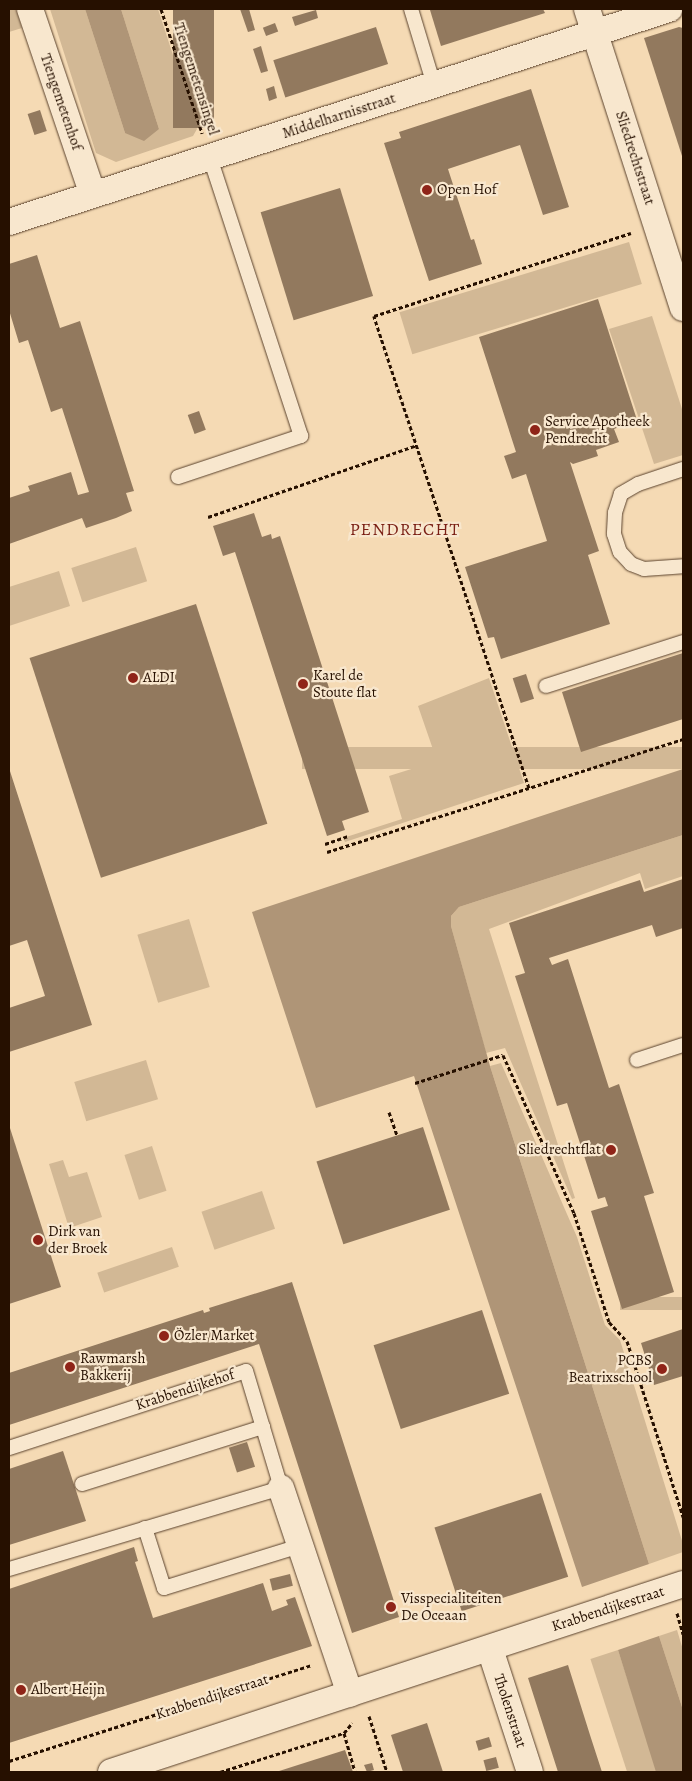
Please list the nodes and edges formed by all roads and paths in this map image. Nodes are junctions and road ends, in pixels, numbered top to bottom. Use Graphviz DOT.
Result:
graph roads {
  1 [pos="30,9"];
  2 [pos="161,9"];
  3 [pos="411,9"];
  4 [pos="669,9"];
  5 [pos="591,21"];
  6 [pos="434,85"];
  7 [pos="210,157"];
  8 [pos="93,195"];
  9 [pos="9,222"];
  10 [pos="656,225"];
  11 [pos="683,308"];
  12 [pos="417,445"];
  13 [pos="683,470"];
  14 [pos="178,477"];
  15 [pos="251,502"];
  16 [pos="253,509"];
  17 [pos="208,517"];
  18 [pos="683,566"];
  19 [pos="683,642"];
  20 [pos="546,686"];
  21 [pos="683,739"];
  22 [pos="529,788"];
  23 [pos="348,836"];
  24 [pos="325,844"];
  25 [pos="327,852"];
  26 [pos="683,1045"];
  27 [pos="637,1060"];
  28 [pos="415,1083"];
  29 [pos="390,1112"];
  30 [pos="397,1135"];
  31 [pos="263,1427"];
  32 [pos="9,1448"];
  33 [pos="82,1484"];
  34 [pos="281,1488"];
  35 [pos="683,1517"];
  36 [pos="145,1528"];
  37 [pos="300,1546"];
  38 [pos="9,1569"];
  39 [pos="683,1584"];
  40 [pos="490,1649"];
  41 [pos="338,1661"];
  42 [pos="358,1700"];
  43 [pos="344,1733"];
  44 [pos="9,1761"];
  45 [pos="110,1772"];
  46 [pos="355,1772"];
  47 [pos="387,1772"];
  48 [pos="530,1772"];
  1 -- 8 [label="street, Tiengemetenhof"];
  2 -- 7 [label="path, Tiengemetensingel"];
  3 -- 6 [label="lane"];
  4 -- 5 [label="street, Middelharnisstraat"];
  5 -- 6 [label="street, Middelharnisstraat"];
  5 -- 10 [label="street, Sliedrechtstraat"];
  6 -- 7 [label="street, Middelharnisstraat"];
  7 -- 8 [label="street, Middelharnisstraat"];
  7 -- 14 [label="lane"];
  8 -- 9 [label="street, Middelharnisstraat"];
  10 -- 11 [label="street, Sliedrechtstraat"];
  10 -- 12 [label="path"];
  12 -- 15 [label="path"];
  12 -- 22 [label="path"];
  13 -- 18 [label="lane"];
  15 -- 16 [label="path"];
  15 -- 17 [label="path"];
  19 -- 20 [label="lane"];
  21 -- 22 [label="path"];
  22 -- 25 [label="path"];
  23 -- 24 [label="path"];
  26 -- 27 [label="lane"];
  28 -- 35 [label="path"];
  29 -- 30 [label="path"];
  31 -- 32 [label="lane, Krabbendijkehof"];
  31 -- 33 [label="lane"];
  31 -- 34 [label="lane, Krabbendijkehof"];
  34 -- 36 [label="lane"];
  34 -- 37 [label="street, Krabbendijkehof"];
  36 -- 37 [label="lane"];
  36 -- 38 [label="lane"];
  37 -- 41 [label="street, Krabbendijkehof"];
  39 -- 40 [label="street, Krabbendijkestraat"];
  40 -- 42 [label="street, Krabbendijkestraat"];
  40 -- 48 [label="street, Tholenstraat"];
  41 -- 42 [label="street, Krabbendijkehof"];
  41 -- 44 [label="path, Krabbendijkestraat"];
  42 -- 45 [label="street, Krabbendijkestraat"];
  42 -- 47 [label="path"];
  43 -- 46 [label="path"];
}
